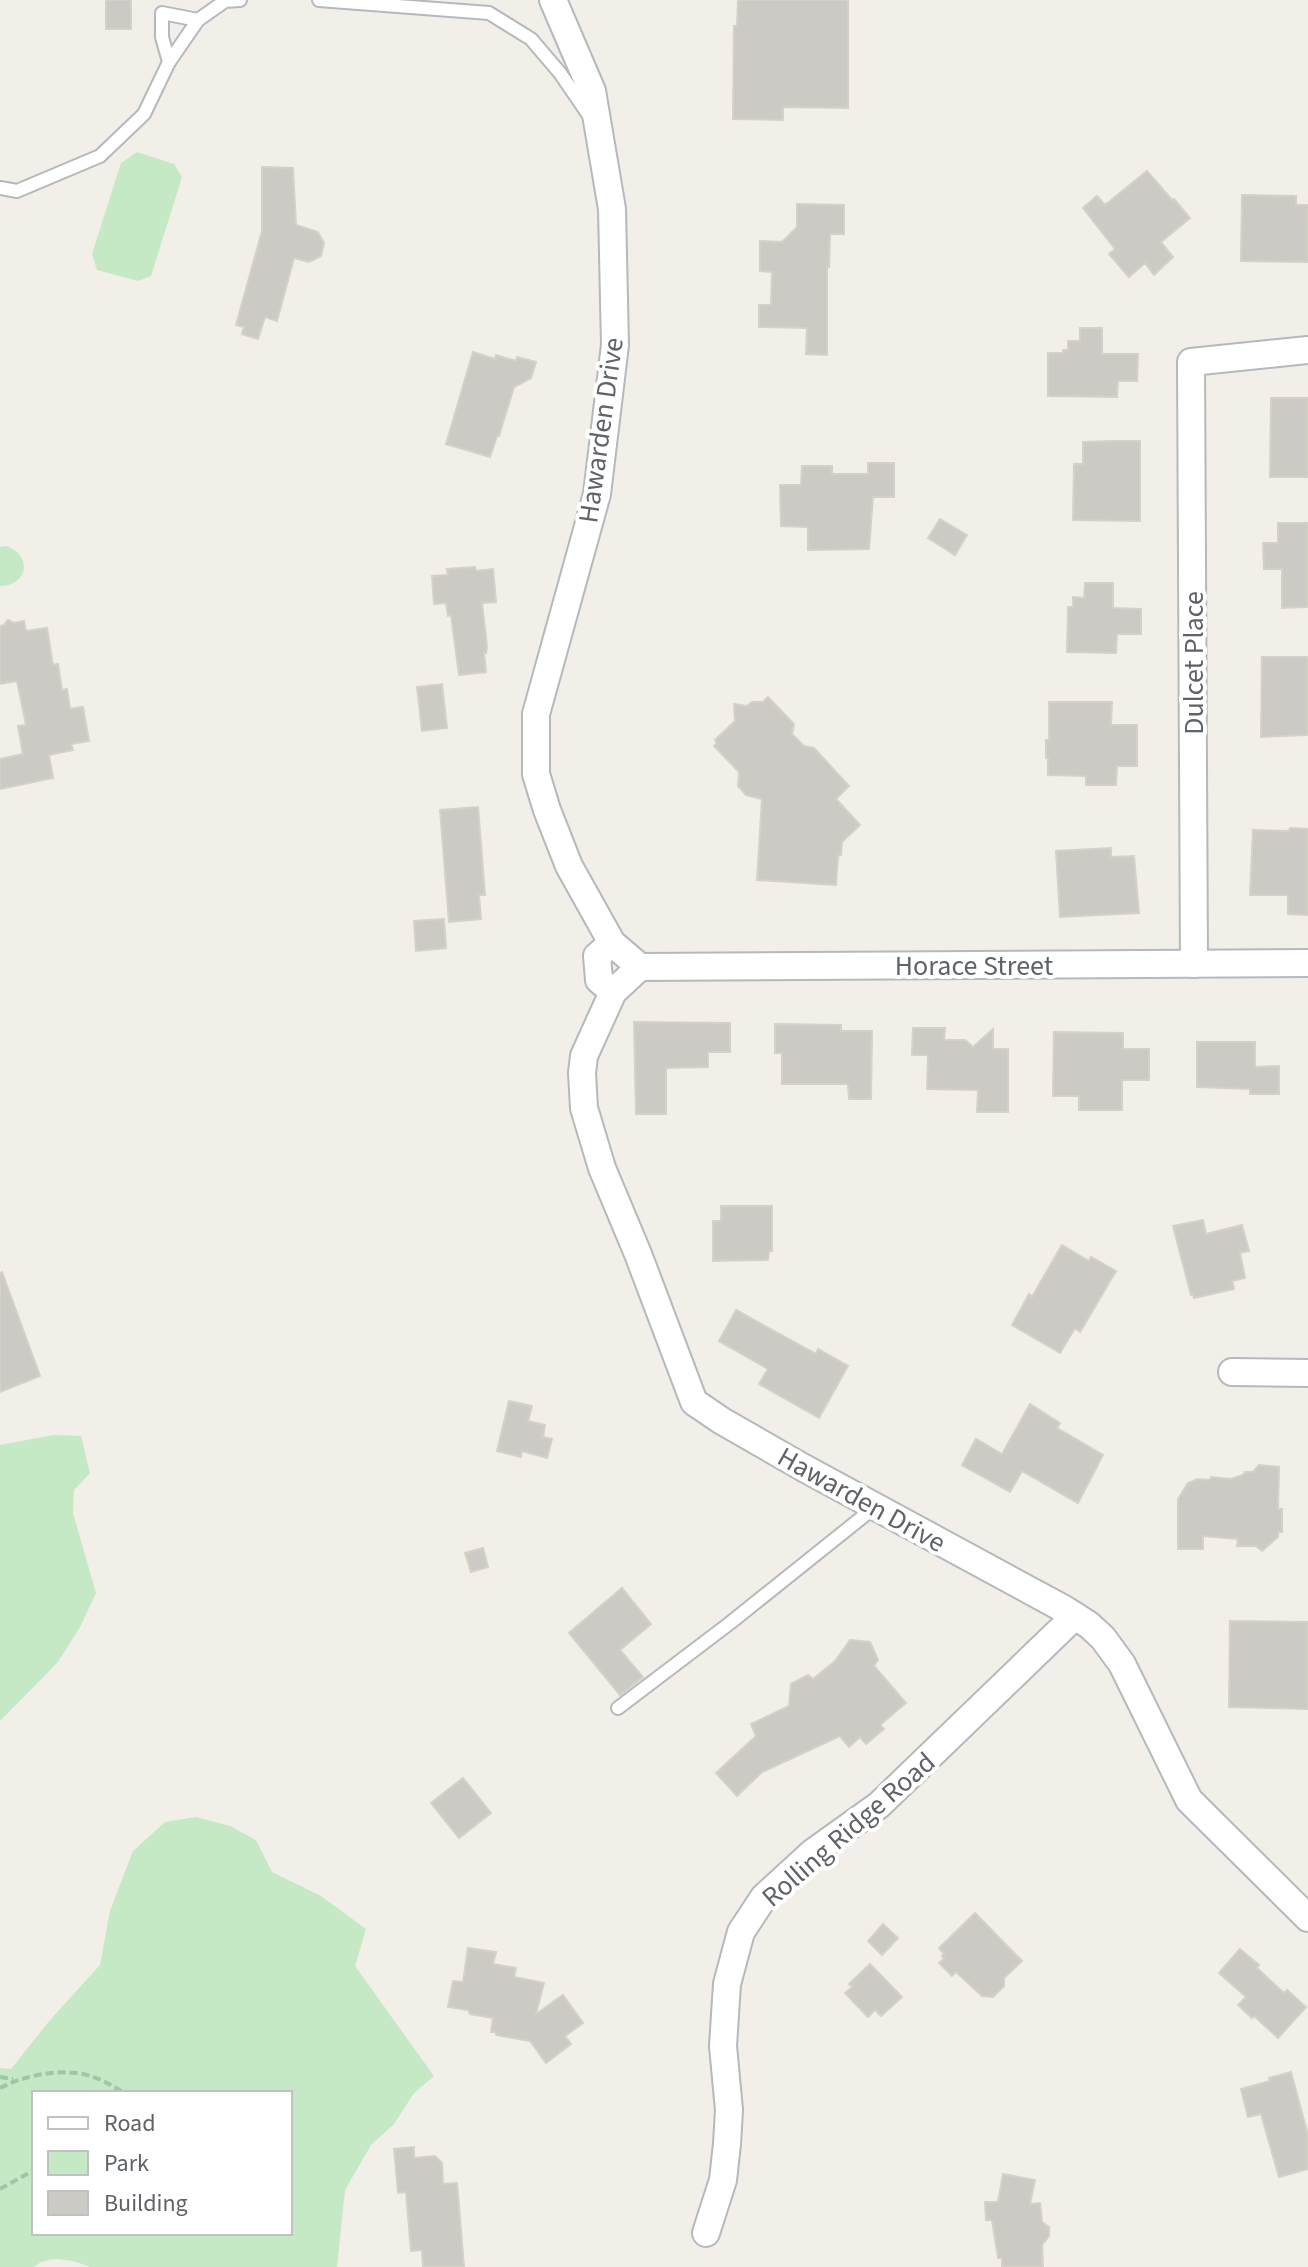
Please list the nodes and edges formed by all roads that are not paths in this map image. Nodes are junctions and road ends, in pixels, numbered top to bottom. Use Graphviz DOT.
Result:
graph roads {
  1 [pos="240,0"];
  2 [pos="319,0"];
  3 [pos="553,0"];
  4 [pos="198,20"];
  5 [pos="169,62"];
  6 [pos="599,129"];
  7 [pos="0,188"];
  8 [pos="1308,350"];
  9 [pos="612,943"];
  10 [pos="1308,963"];
  11 [pos="1194,964"];
  12 [pos="640,967"];
  13 [pos="613,992"];
  14 [pos="1232,1372"];
  15 [pos="1308,1373"];
  16 [pos="875,1507"];
  17 [pos="1075,1616"];
  18 [pos="618,1708"];
  19 [pos="1308,1918"];
  20 [pos="706,2233"];
  1 -- 4 [label="lane"];
  2 -- 6 [label="lane"];
  3 -- 6 [label="street, Hawarden Drive"];
  4 -- 5 [label="lane"];
  4 -- 5 [label="lane"];
  5 -- 7 [label="lane"];
  6 -- 9 [label="street, Hawarden Drive"];
  8 -- 11 [label="street, Dulcet Place"];
  9 -- 12 [label="street, Hawarden Drive"];
  9 -- 13 [label="street"];
  10 -- 11 [label="street, Horace Street"];
  11 -- 12 [label="street, Horace Street"];
  12 -- 13 [label="street, Hawarden Drive"];
  13 -- 16 [label="street, Hawarden Drive"];
  14 -- 15 [label="street"];
  16 -- 17 [label="street, Hawarden Drive"];
  16 -- 18 [label="lane"];
  17 -- 19 [label="street, Hawarden Drive"];
  17 -- 20 [label="street, Rolling Ridge Road"];
}
